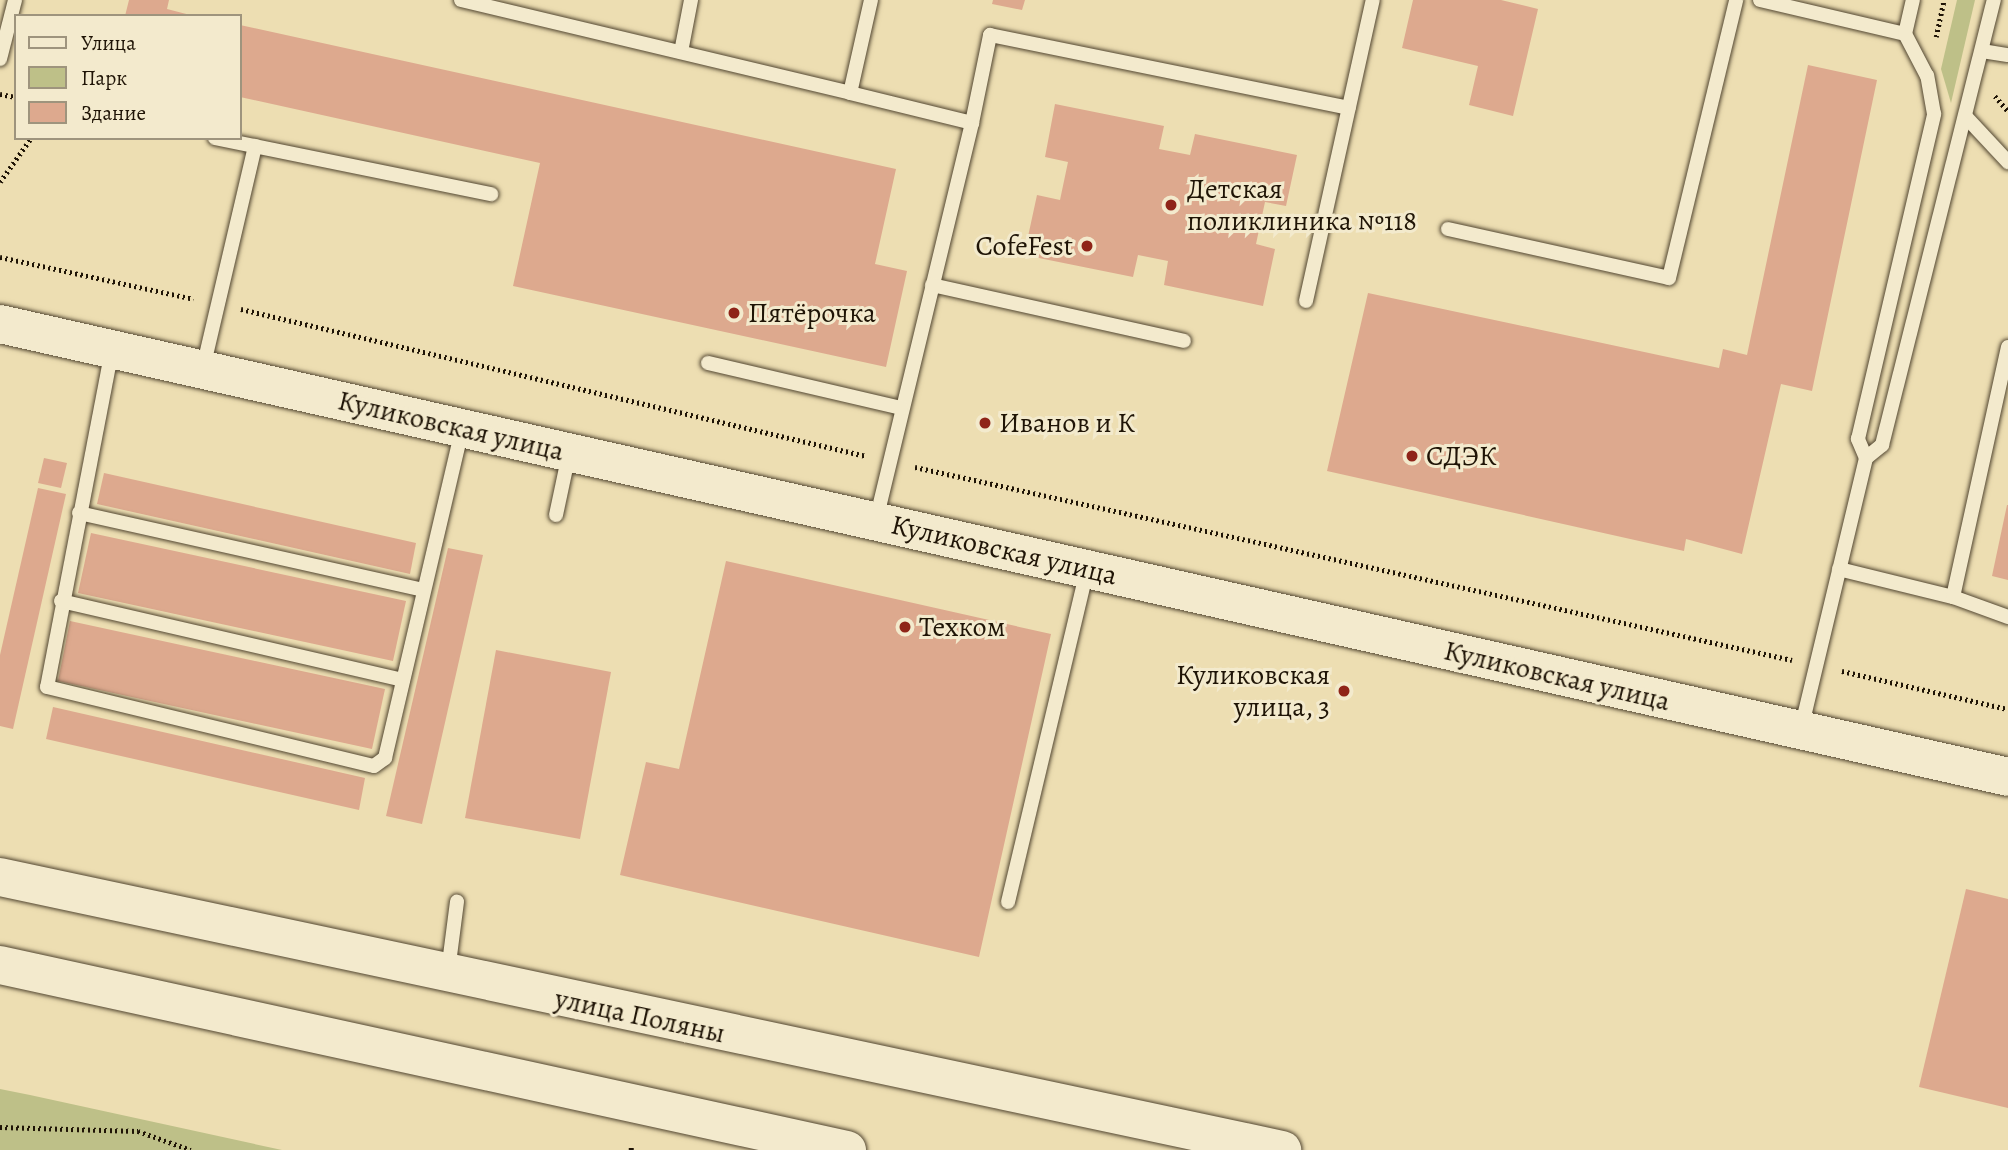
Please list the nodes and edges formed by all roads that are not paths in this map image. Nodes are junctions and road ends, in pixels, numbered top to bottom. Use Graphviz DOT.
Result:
graph roads {
  1 [pos="15,0"];
  2 [pos="461,0"];
  3 [pos="691,0"];
  4 [pos="871,0"];
  5 [pos="1373,0"];
  6 [pos="1735,0"];
  7 [pos="1760,0"];
  8 [pos="1913,0"];
  9 [pos="1994,0"];
  10 [pos="1905,34"];
  11 [pos="1982,51"];
  12 [pos="681,52"];
  13 [pos="2008,55"];
  14 [pos="0,58"];
  15 [pos="850,93"];
  16 [pos="1349,107"];
  17 [pos="1966,117"];
  18 [pos="972,122"];
  19 [pos="225,140"];
  20 [pos="255,146"];
  21 [pos="2008,162"];
  22 [pos="491,194"];
  23 [pos="1448,229"];
  24 [pos="932,285"];
  25 [pos="1306,301"];
  26 [pos="0,324"];
  27 [pos="1184,341"];
  28 [pos="2008,347"];
  29 [pos="112,349"];
  30 [pos="708,363"];
  31 [pos="203,370"];
  32 [pos="901,408"];
  33 [pos="462,428"];
  34 [pos="569,452"];
  35 [pos="1866,458"];
  36 [pos="79,513"];
  37 [pos="556,516"];
  38 [pos="876,521"];
  39 [pos="1088,569"];
  40 [pos="1839,569"];
  41 [pos="424,590"];
  42 [pos="1953,597"];
  43 [pos="61,601"];
  44 [pos="2008,617"];
  45 [pos="403,680"];
  46 [pos="1801,730"];
  47 [pos="2008,777"];
  48 [pos="0,877"];
  49 [pos="457,902"];
  50 [pos="1008,902"];
  51 [pos="0,965"];
  52 [pos="448,976"];
  53 [pos="846,1150"];
  54 [pos="1282,1150"];
  1 -- 14 [label="lane"];
  2 -- 12 [label="lane"];
  3 -- 12 [label="lane"];
  4 -- 15 [label="lane"];
  5 -- 16 [label="lane"];
  6 -- 23 [label="lane"];
  7 -- 10 [label="lane"];
  8 -- 10 [label="lane"];
  9 -- 11 [label="lane"];
  10 -- 35 [label="lane"];
  11 -- 13 [label="lane"];
  11 -- 17 [label="lane"];
  12 -- 15 [label="lane"];
  15 -- 18 [label="lane"];
  16 -- 18 [label="lane"];
  16 -- 25 [label="lane"];
  17 -- 21 [label="lane"];
  17 -- 35 [label="lane"];
  18 -- 24 [label="lane"];
  19 -- 20 [label="lane"];
  20 -- 22 [label="lane"];
  20 -- 31 [label="lane"];
  24 -- 27 [label="lane"];
  24 -- 32 [label="lane"];
  26 -- 29 [label="main road, Куликовская улица"];
  28 -- 42 [label="lane"];
  29 -- 31 [label="main road, Куликовская улица"];
  29 -- 36 [label="lane"];
  30 -- 32 [label="lane"];
  31 -- 33 [label="main road, Куликовская улица"];
  32 -- 38 [label="lane"];
  33 -- 34 [label="main road, Куликовская улица"];
  33 -- 41 [label="lane"];
  34 -- 37 [label="lane"];
  34 -- 38 [label="main road, Куликовская улица"];
  35 -- 40 [label="lane"];
  36 -- 41 [label="lane"];
  36 -- 43 [label="lane"];
  38 -- 39 [label="main road, Куликовская улица"];
  39 -- 46 [label="main road, Куликовская улица"];
  39 -- 50 [label="lane"];
  40 -- 42 [label="lane"];
  40 -- 46 [label="lane"];
  41 -- 45 [label="lane"];
  42 -- 44 [label="lane"];
  43 -- 45 [label="lane"];
  43 -- 45 [label="lane"];
  46 -- 47 [label="main road, Куликовская улица"];
  48 -- 52 [label="main road, улица Поляны"];
  49 -- 52 [label="lane"];
  51 -- 53 [label="main road"];
  52 -- 54 [label="main road, улица Поляны"];
}
